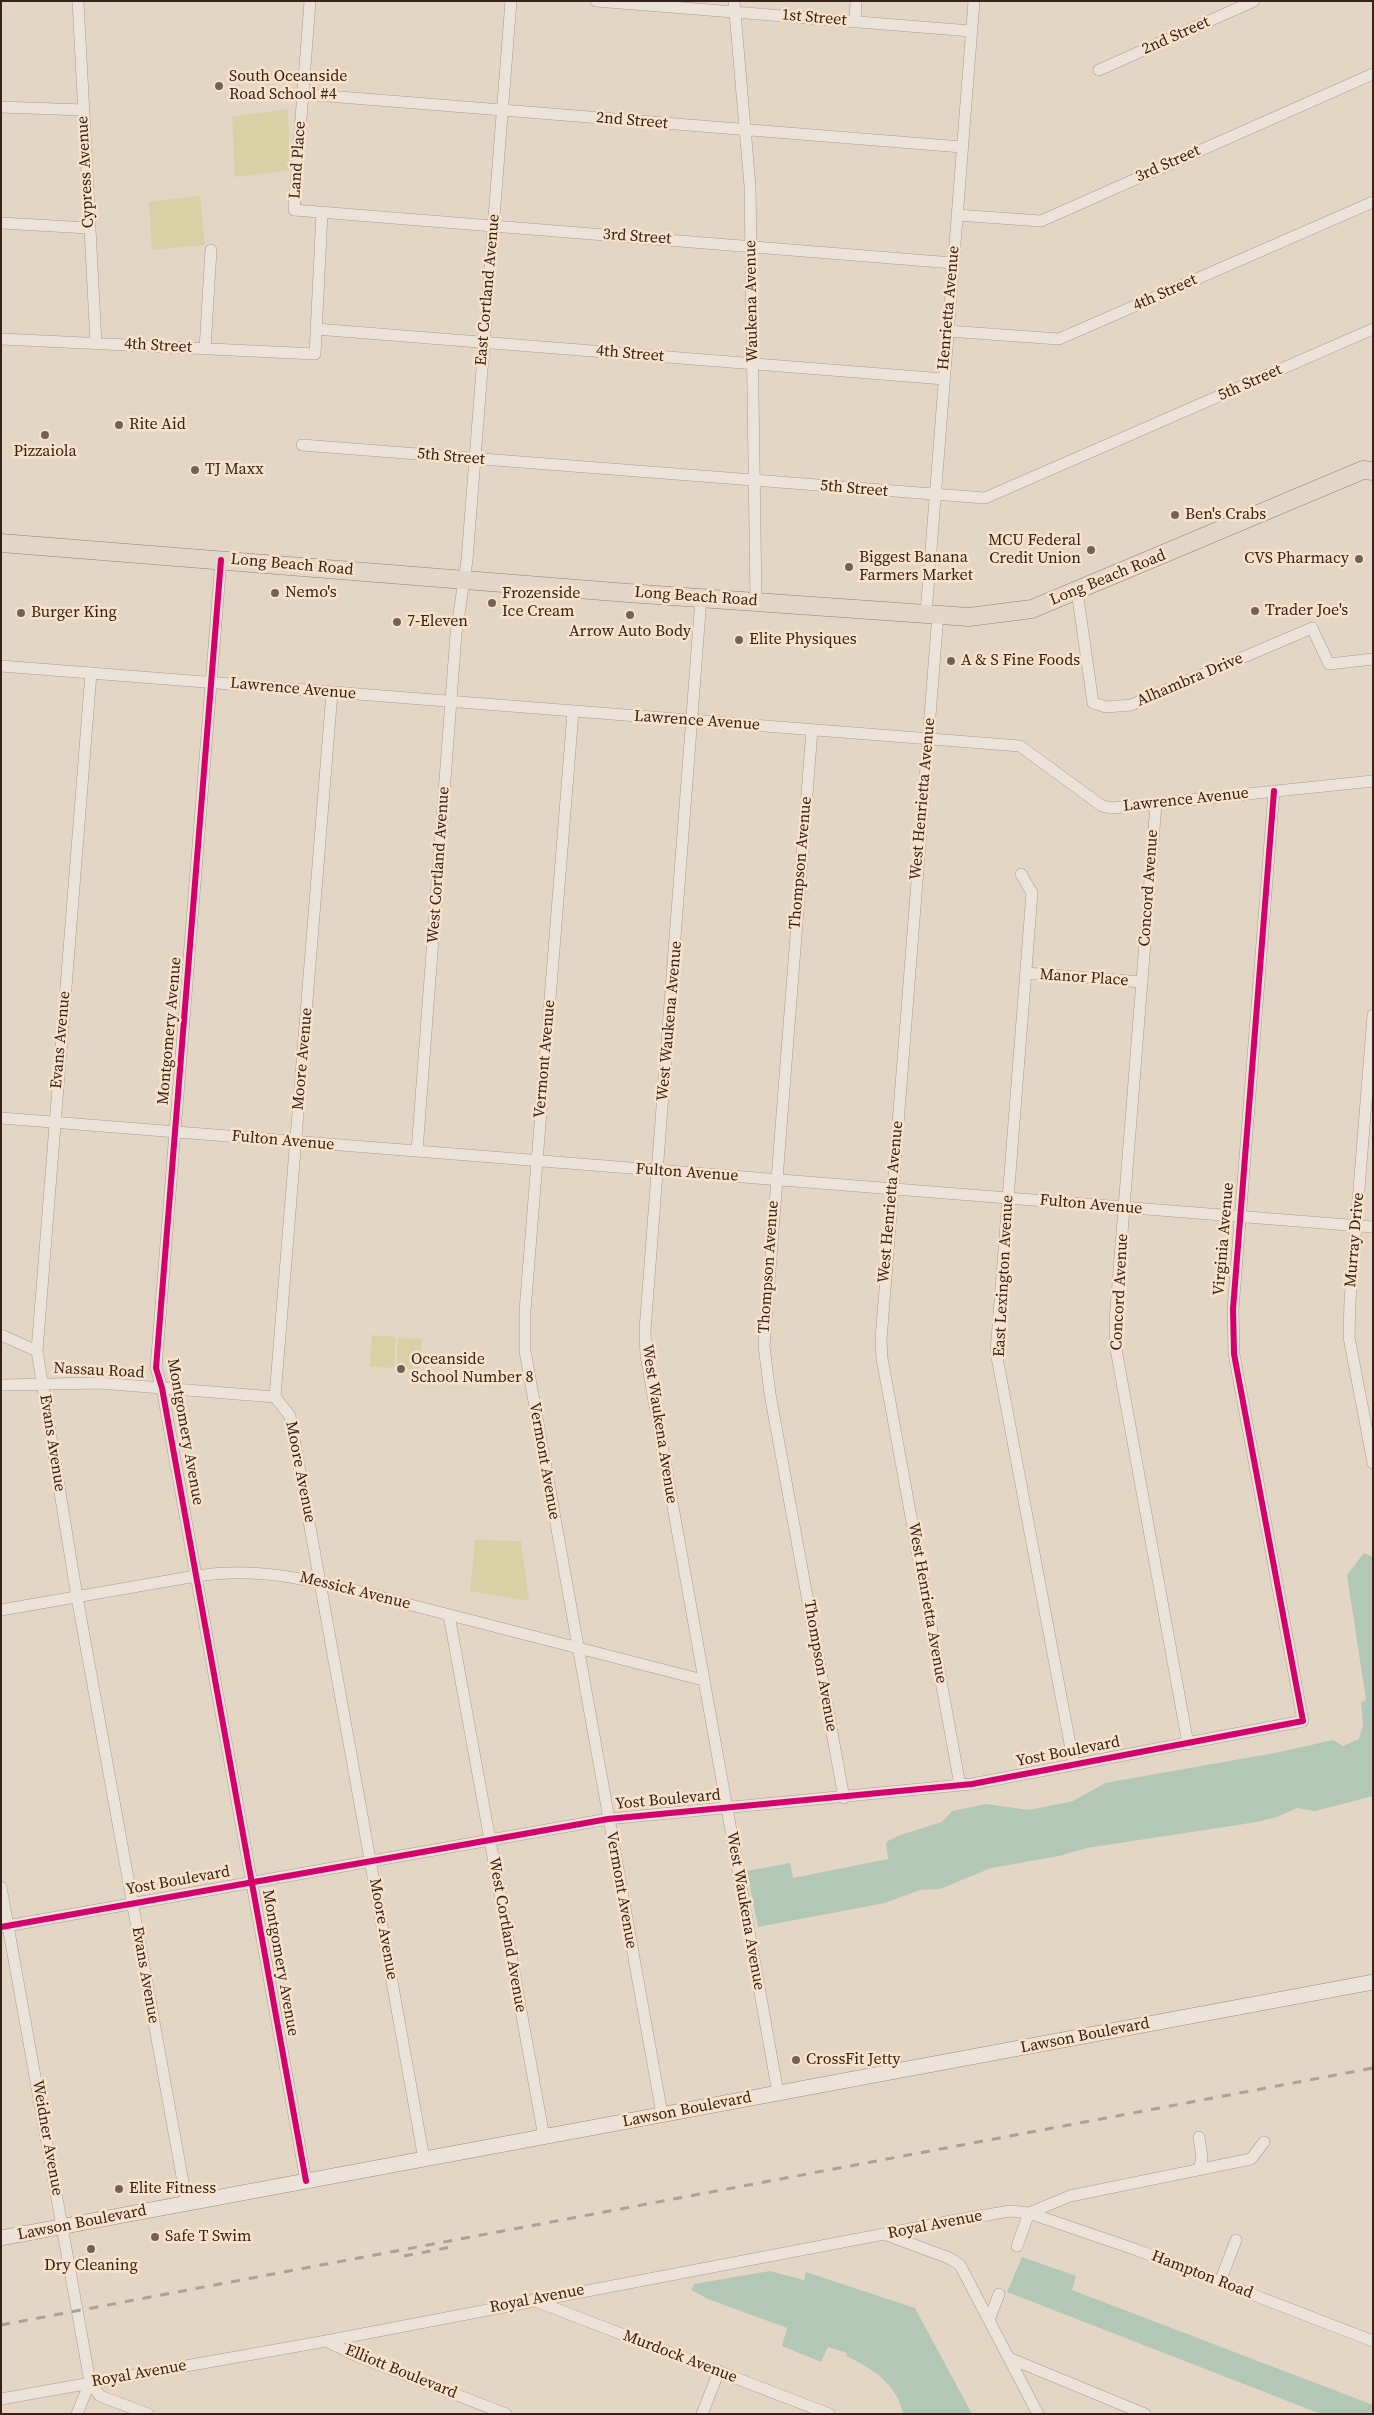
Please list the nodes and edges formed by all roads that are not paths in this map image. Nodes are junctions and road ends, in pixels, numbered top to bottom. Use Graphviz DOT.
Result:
graph roads {
  1 [pos="78,1"];
  2 [pos="310,1"];
  3 [pos="511,1"];
  4 [pos="596,1"];
  5 [pos="856,1"];
  6 [pos="974,1"];
  7 [pos="1254,1"];
  8 [pos="734,7"];
  9 [pos="855,22"];
  10 [pos="971,31"];
  11 [pos="1099,70"];
  12 [pos="1373,74"];
  13 [pos="303,94"];
  14 [pos="1,107"];
  15 [pos="83,110"];
  16 [pos="502,111"];
  17 [pos="745,130"];
  18 [pos="962,147"];
  19 [pos="1373,202"];
  20 [pos="322,213"];
  21 [pos="957,215"];
  22 [pos="1,223"];
  23 [pos="493,226"];
  24 [pos="88,228"];
  25 [pos="751,246"];
  26 [pos="211,250"];
  27 [pos="953,263"];
  28 [pos="316,329"];
  29 [pos="1373,329"];
  30 [pos="947,331"];
  31 [pos="1,339"];
  32 [pos="484,342"];
  33 [pos="96,343"];
  34 [pos="205,348"];
  35 [pos="315,354"];
  36 [pos="753,364"];
  37 [pos="944,379"];
  38 [pos="302,445"];
  39 [pos="474,458"];
  40 [pos="1369,466"];
  41 [pos="755,481"];
  42 [pos="934,495"];
  43 [pos="1,542"];
  44 [pos="221,560"];
  45 [pos="464,579"];
  46 [pos="1077,591"];
  47 [pos="702,598"];
  48 [pos="756,601"];
  49 [pos="932,614"];
  50 [pos="1373,659"];
  51 [pos="1,666"];
  52 [pos="91,673"];
  53 [pos="212,683"];
  54 [pos="332,692"];
  55 [pos="451,702"];
  56 [pos="573,712"];
  57 [pos="694,721"];
  58 [pos="812,730"];
  59 [pos="928,739"];
  60 [pos="1373,781"];
  61 [pos="1274,791"];
  62 [pos="1156,804"];
  63 [pos="1021,874"];
  64 [pos="1026,973"];
  65 [pos="1142,982"];
  66 [pos="1373,1015"];
  67 [pos="1,1118"];
  68 [pos="55,1122"];
  69 [pos="175,1132"];
  70 [pos="296,1142"];
  71 [pos="417,1151"];
  72 [pos="537,1161"];
  73 [pos="658,1171"];
  74 [pos="776,1180"];
  75 [pos="892,1189"];
  76 [pos="1008,1198"];
  77 [pos="1124,1208"];
  78 [pos="1240,1217"];
  79 [pos="1356,1226"];
  80 [pos="1373,1227"];
  81 [pos="1,1335"];
  82 [pos="37,1352"];
  83 [pos="42,1383"];
  84 [pos="1,1384"];
  85 [pos="162,1388"];
  86 [pos="275,1397"];
  87 [pos="1373,1464"];
  88 [pos="196,1576"];
  89 [pos="320,1582"];
  90 [pos="77,1597"];
  91 [pos="1,1610"];
  92 [pos="449,1615"];
  93 [pos="578,1648"];
  94 [pos="703,1680"];
  95 [pos="1296,1686"];
  96 [pos="1188,1744"];
  97 [pos="1074,1765"];
  98 [pos="960,1785"];
  99 [pos="844,1798"];
  100 [pos="727,1809"];
  101 [pos="608,1819"];
  102 [pos="489,1839"];
  103 [pos="370,1861"];
  104 [pos="251,1882"];
  105 [pos="1,1887"];
  106 [pos="132,1903"];
  107 [pos="5,1926"];
  108 [pos="1373,1982"];
  109 [pos="778,2093"];
  110 [pos="662,2114"];
  111 [pos="544,2137"];
  112 [pos="1199,2138"];
  113 [pos="1264,2142"];
  114 [pos="424,2159"];
  115 [pos="1199,2170"];
  116 [pos="306,2181"];
  117 [pos="187,2204"];
  118 [pos="1029,2213"];
  119 [pos="63,2226"];
  120 [pos="886,2234"];
  121 [pos="1,2238"];
  122 [pos="1236,2240"];
  123 [pos="1017,2246"];
  124 [pos="1220,2282"];
  125 [pos="999,2294"];
  126 [pos="532,2300"];
  127 [pos="989,2320"];
  128 [pos="326,2341"];
  129 [pos="1373,2341"];
  130 [pos="1008,2358"];
  131 [pos="718,2372"];
  132 [pos="90,2382"];
  133 [pos="1,2399"];
  134 [pos="77,2414"];
  135 [pos="148,2414"];
  136 [pos="506,2414"];
  137 [pos="702,2414"];
  138 [pos="829,2414"];
  139 [pos="1038,2414"];
  140 [pos="1145,2414"];
  1 -- 15 [label="street, Cypress Avenue"];
  2 -- 13 [label="street, Land Place"];
  3 -- 16 [label="street, East Cortland Avenue"];
  4 -- 8 [label="street, 1st Street"];
  5 -- 9 [label="street"];
  6 -- 10 [label="street, Henrietta Avenue"];
  7 -- 11 [label="street, 2nd Street"];
  8 -- 9 [label="street, 1st Street"];
  8 -- 17 [label="street, Waukena Avenue"];
  9 -- 10 [label="street, 1st Street"];
  10 -- 18 [label="street, Henrietta Avenue"];
  12 -- 21 [label="street, 3rd Street"];
  13 -- 16 [label="street, 2nd Street"];
  13 -- 20 [label="street, Land Place"];
  14 -- 15 [label="street"];
  15 -- 24 [label="street, Cypress Avenue"];
  16 -- 17 [label="street, 2nd Street"];
  16 -- 23 [label="street, East Cortland Avenue"];
  17 -- 18 [label="street, 2nd Street"];
  17 -- 25 [label="street, Waukena Avenue"];
  18 -- 21 [label="street, Henrietta Avenue"];
  19 -- 30 [label="street, 4th Street"];
  20 -- 23 [label="street, 3rd Street"];
  20 -- 28 [label="street, Land Place"];
  21 -- 27 [label="street, Henrietta Avenue"];
  22 -- 24 [label="street"];
  23 -- 25 [label="street, 3rd Street"];
  23 -- 32 [label="street, East Cortland Avenue"];
  24 -- 33 [label="street, Cypress Avenue"];
  25 -- 27 [label="street, 3rd Street"];
  25 -- 36 [label="street, Waukena Avenue"];
  26 -- 34 [label="street"];
  27 -- 30 [label="street, Henrietta Avenue"];
  28 -- 32 [label="street, 4th Street"];
  28 -- 35 [label="street, Land Place"];
  29 -- 42 [label="street, 5th Street"];
  30 -- 37 [label="street, Henrietta Avenue"];
  31 -- 33 [label="street, 4th Street"];
  32 -- 36 [label="street, 4th Street"];
  32 -- 39 [label="street, East Cortland Avenue"];
  33 -- 34 [label="street, 4th Street"];
  34 -- 35 [label="street, 4th Street"];
  36 -- 37 [label="street, 4th Street"];
  36 -- 41 [label="street, Waukena Avenue"];
  37 -- 42 [label="street, Henrietta Avenue"];
  38 -- 39 [label="street, 5th Street"];
  39 -- 41 [label="street, 5th Street"];
  39 -- 45 [label="street, East Cortland Avenue"];
  40 -- 46 [label="main road, Long Beach Road"];
  41 -- 42 [label="street, 5th Street"];
  41 -- 48 [label="street, Waukena Avenue"];
  42 -- 49 [label="street, Henrietta Avenue"];
  43 -- 44 [label="main road, Long Beach Road"];
  44 -- 45 [label="main road, Long Beach Road"];
  44 -- 53 [label="street, Montgomery Avenue"];
  45 -- 47 [label="main road, Long Beach Road"];
  45 -- 55 [label="street, West Cortland Avenue"];
  46 -- 49 [label="main road, Long Beach Road"];
  46 -- 50 [label="street, Alhambra Drive"];
  47 -- 48 [label="main road, Long Beach Road"];
  47 -- 57 [label="street, West Waukena Avenue"];
  48 -- 49 [label="main road, Long Beach Road"];
  49 -- 59 [label="street, West Henrietta Avenue"];
  51 -- 52 [label="street, Lawrence Avenue"];
  52 -- 53 [label="street, Lawrence Avenue"];
  52 -- 68 [label="street, Evans Avenue"];
  53 -- 54 [label="street, Lawrence Avenue"];
  53 -- 69 [label="street, Montgomery Avenue"];
  54 -- 55 [label="street, Lawrence Avenue"];
  54 -- 70 [label="street, Moore Avenue"];
  55 -- 56 [label="street, Lawrence Avenue"];
  55 -- 71 [label="street, West Cortland Avenue"];
  56 -- 57 [label="street, Lawrence Avenue"];
  56 -- 72 [label="street, Vermont Avenue"];
  57 -- 58 [label="street, Lawrence Avenue"];
  57 -- 73 [label="street, West Waukena Avenue"];
  58 -- 59 [label="street, Lawrence Avenue"];
  58 -- 74 [label="street, Thompson Avenue"];
  59 -- 62 [label="street, Lawrence Avenue"];
  59 -- 75 [label="street, West Henrietta Avenue"];
  60 -- 61 [label="street, Lawrence Avenue"];
  61 -- 62 [label="street, Lawrence Avenue"];
  61 -- 78 [label="street, Virginia Avenue"];
  62 -- 65 [label="street, Concord Avenue"];
  63 -- 64 [label="street, East Lexington Avenue"];
  64 -- 65 [label="street, Manor Place"];
  64 -- 76 [label="street, East Lexington Avenue"];
  65 -- 77 [label="street, Concord Avenue"];
  66 -- 79 [label="street, Murray Drive"];
  67 -- 68 [label="street, Fulton Avenue"];
  68 -- 69 [label="street, Fulton Avenue"];
  68 -- 82 [label="street, Evans Avenue"];
  69 -- 70 [label="street, Fulton Avenue"];
  69 -- 85 [label="street, Montgomery Avenue"];
  70 -- 71 [label="street, Fulton Avenue"];
  70 -- 86 [label="street, Moore Avenue"];
  71 -- 72 [label="street, Fulton Avenue"];
  72 -- 73 [label="street, Fulton Avenue"];
  72 -- 93 [label="street, Vermont Avenue"];
  73 -- 74 [label="street, Fulton Avenue"];
  73 -- 94 [label="street, West Waukena Avenue"];
  74 -- 75 [label="street, Fulton Avenue"];
  74 -- 99 [label="street, Thompson Avenue"];
  75 -- 76 [label="street, Fulton Avenue"];
  75 -- 98 [label="street, West Henrietta Avenue"];
  76 -- 77 [label="street, Fulton Avenue"];
  76 -- 97 [label="street, East Lexington Avenue"];
  77 -- 78 [label="street, Fulton Avenue"];
  77 -- 96 [label="street, Concord Avenue"];
  78 -- 79 [label="street, Fulton Avenue"];
  78 -- 95 [label="street, Virginia Avenue"];
  79 -- 80 [label="street, Fulton Avenue"];
  79 -- 87 [label="street, Murray Drive"];
  81 -- 82 [label="street"];
  82 -- 83 [label="street, Evans Avenue"];
  83 -- 84 [label="street, Nassau Road"];
  83 -- 85 [label="street, Nassau Road"];
  83 -- 90 [label="street, Evans Avenue"];
  85 -- 86 [label="street, Nassau Road"];
  85 -- 88 [label="street, Montgomery Avenue"];
  86 -- 89 [label="street, Moore Avenue"];
  88 -- 89 [label="street, Messick Avenue"];
  88 -- 90 [label="street, Messick Avenue"];
  88 -- 104 [label="street, Montgomery Avenue"];
  89 -- 92 [label="street, Messick Avenue"];
  89 -- 103 [label="street, Moore Avenue"];
  90 -- 91 [label="street, Messick Avenue"];
  90 -- 106 [label="street, Evans Avenue"];
  92 -- 93 [label="street, Messick Avenue"];
  92 -- 102 [label="street, West Cortland Avenue"];
  93 -- 94 [label="street, Messick Avenue"];
  93 -- 101 [label="street, Vermont Avenue"];
  94 -- 100 [label="street, West Waukena Avenue"];
  95 -- 96 [label="street, Yost Boulevard"];
  96 -- 97 [label="street, Yost Boulevard"];
  97 -- 98 [label="street, Yost Boulevard"];
  98 -- 99 [label="street, Yost Boulevard"];
  99 -- 100 [label="street, Yost Boulevard"];
  100 -- 101 [label="street, Yost Boulevard"];
  100 -- 109 [label="street, West Waukena Avenue"];
  101 -- 102 [label="street, Yost Boulevard"];
  101 -- 110 [label="street, Vermont Avenue"];
  102 -- 103 [label="street, Yost Boulevard"];
  102 -- 111 [label="street, West Cortland Avenue"];
  103 -- 104 [label="street, Yost Boulevard"];
  103 -- 114 [label="street, Moore Avenue"];
  104 -- 106 [label="street, Yost Boulevard"];
  104 -- 116 [label="street, Montgomery Avenue"];
  105 -- 107 [label="street, Weidner Avenue"];
  106 -- 107 [label="street, Yost Boulevard"];
  106 -- 117 [label="street, Evans Avenue"];
  107 -- 119 [label="street, Weidner Avenue"];
  108 -- 109 [label="main road, Lawson Boulevard"];
  109 -- 110 [label="main road, Lawson Boulevard"];
  110 -- 111 [label="main road, Lawson Boulevard"];
  111 -- 114 [label="main road, Lawson Boulevard"];
  112 -- 115 [label="street"];
  113 -- 115 [label="street, Royal Avenue"];
  114 -- 116 [label="main road, Lawson Boulevard"];
  115 -- 118 [label="street, Royal Avenue"];
  116 -- 117 [label="main road, Lawson Boulevard"];
  117 -- 119 [label="main road, Lawson Boulevard"];
  118 -- 120 [label="street, Royal Avenue"];
  118 -- 123 [label="street"];
  118 -- 124 [label="street, Hampton Road"];
  119 -- 121 [label="main road, Lawson Boulevard"];
  119 -- 132 [label="street, Weidner Avenue"];
  120 -- 126 [label="street, Royal Avenue"];
  120 -- 127 [label="street"];
  122 -- 124 [label="street"];
  124 -- 129 [label="street, Hampton Road"];
  125 -- 127 [label="street"];
  126 -- 128 [label="street, Royal Avenue"];
  126 -- 131 [label="street, Murdock Avenue"];
  127 -- 130 [label="street"];
  128 -- 132 [label="street, Royal Avenue"];
  128 -- 136 [label="street, Elliott Boulevard"];
  130 -- 139 [label="street"];
  130 -- 140 [label="street"];
  131 -- 137 [label="street"];
  131 -- 138 [label="street, Murdock Avenue"];
  132 -- 133 [label="street, Royal Avenue"];
  132 -- 134 [label="street"];
  132 -- 135 [label="street"];
}
